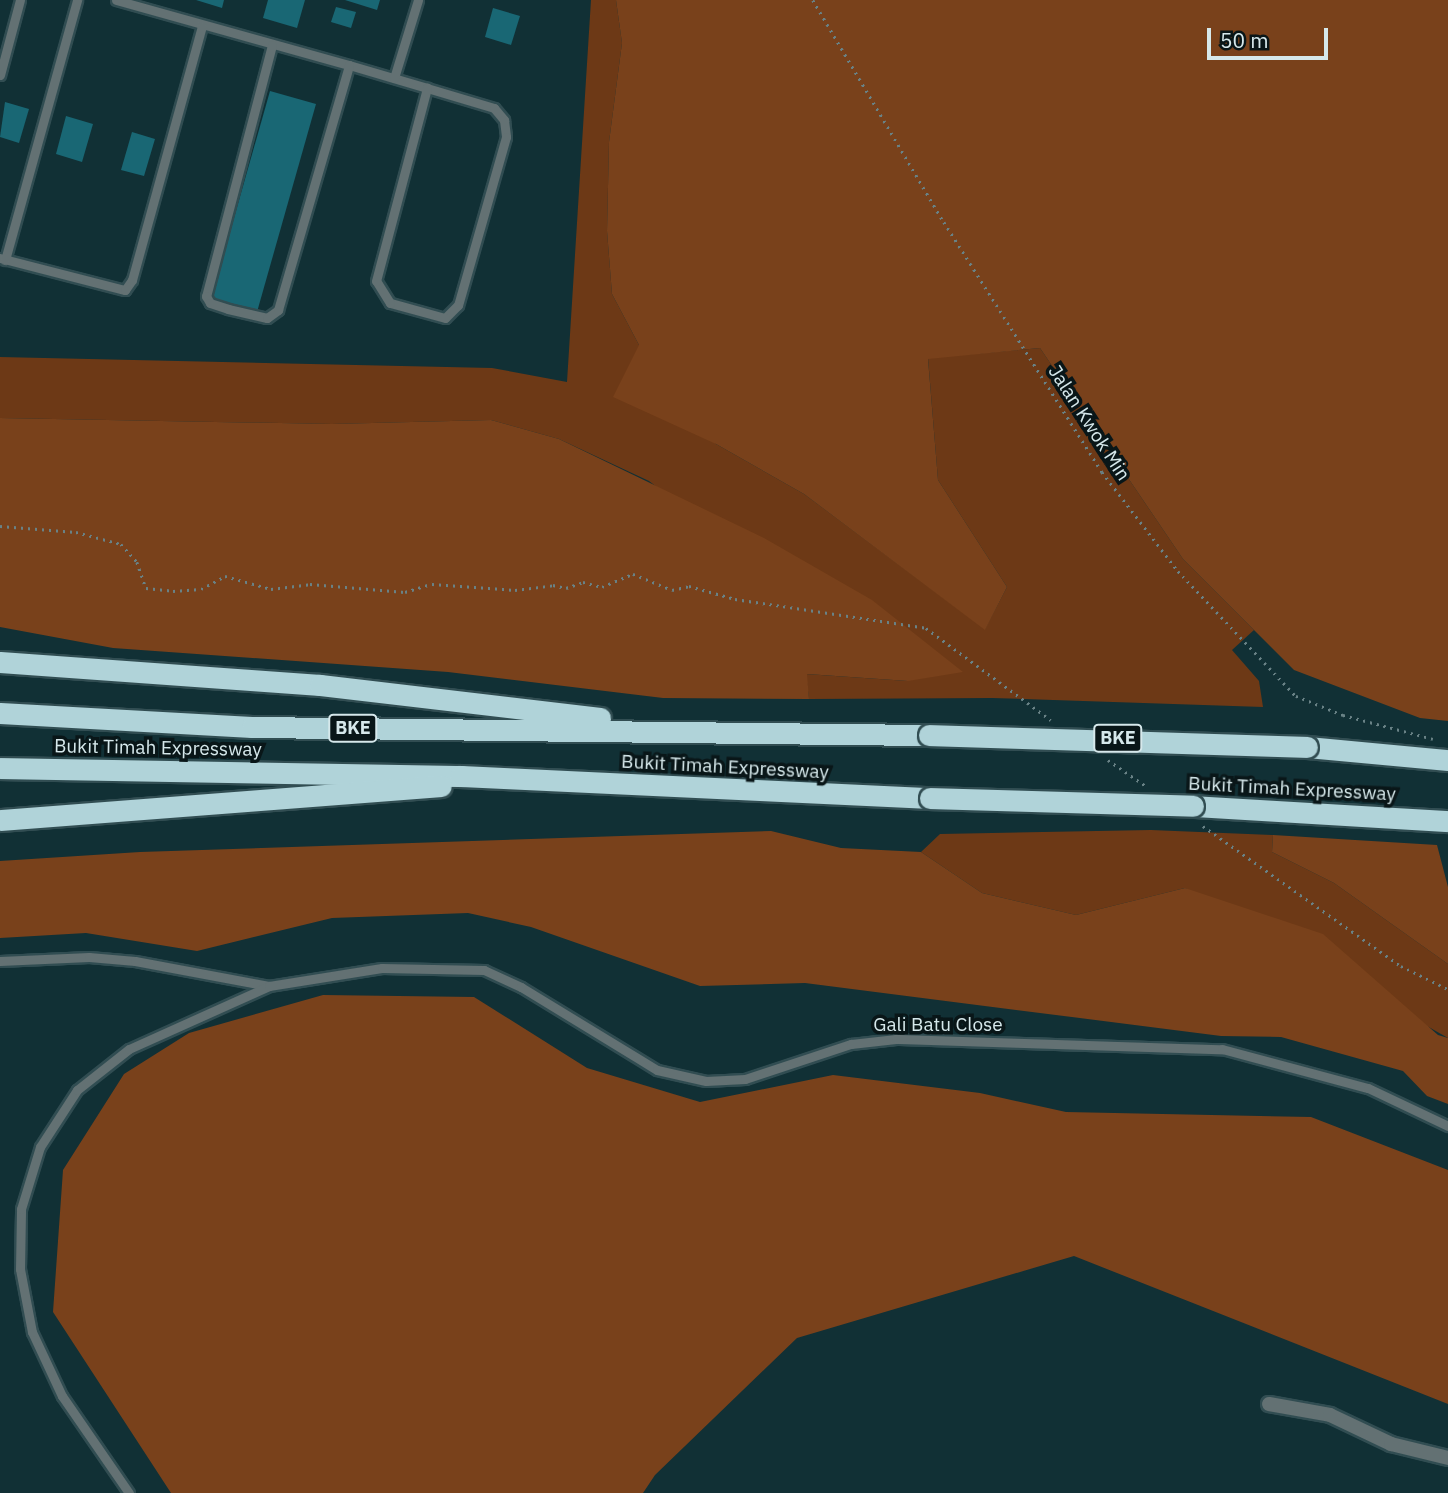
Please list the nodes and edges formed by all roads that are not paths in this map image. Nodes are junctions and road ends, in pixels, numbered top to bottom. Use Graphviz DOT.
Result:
graph roads {
  1 [pos="20,0"];
  2 [pos="77,0"];
  3 [pos="116,0"];
  4 [pos="418,0"];
  5 [pos="202,26"];
  6 [pos="272,45"];
  7 [pos="349,65"];
  8 [pos="0,75"];
  9 [pos="394,78"];
  10 [pos="427,88"];
  11 [pos="3,259"];
  12 [pos="0,662"];
  13 [pos="0,713"];
  14 [pos="706,730"];
  15 [pos="1444,751"];
  16 [pos="0,768"];
  17 [pos="461,775"];
  18 [pos="0,820"];
  19 [pos="1448,821"];
  20 [pos="0,961"];
  21 [pos="269,986"];
  22 [pos="1448,1126"];
  23 [pos="1269,1404"];
  24 [pos="1448,1458"];
  25 [pos="129,1493"];
  1 -- 8 [label="lane"];
  2 -- 11 [label="lane"];
  3 -- 5 [label="lane"];
  4 -- 9 [label="lane"];
  5 -- 6 [label="lane"];
  5 -- 11 [label="lane"];
  6 -- 7 [label="lane"];
  6 -- 7 [label="lane"];
  7 -- 9 [label="lane"];
  9 -- 10 [label="lane"];
  10 -- 10 [label="lane"];
  12 -- 14 [label="highway"];
  13 -- 14 [label="highway, Bukit Timah Expressway / BKE"];
  14 -- 15 [label="highway, Bukit Timah Expressway / BKE, bridge"];
  16 -- 17 [label="highway, Bukit Timah Expressway"];
  17 -- 18 [label="highway"];
  17 -- 19 [label="highway, Bukit Timah Expressway, bridge"];
  20 -- 21 [label="lane"];
  21 -- 22 [label="lane, Gali Batu Close"];
  21 -- 25 [label="lane"];
  23 -- 24 [label="street"];
}
